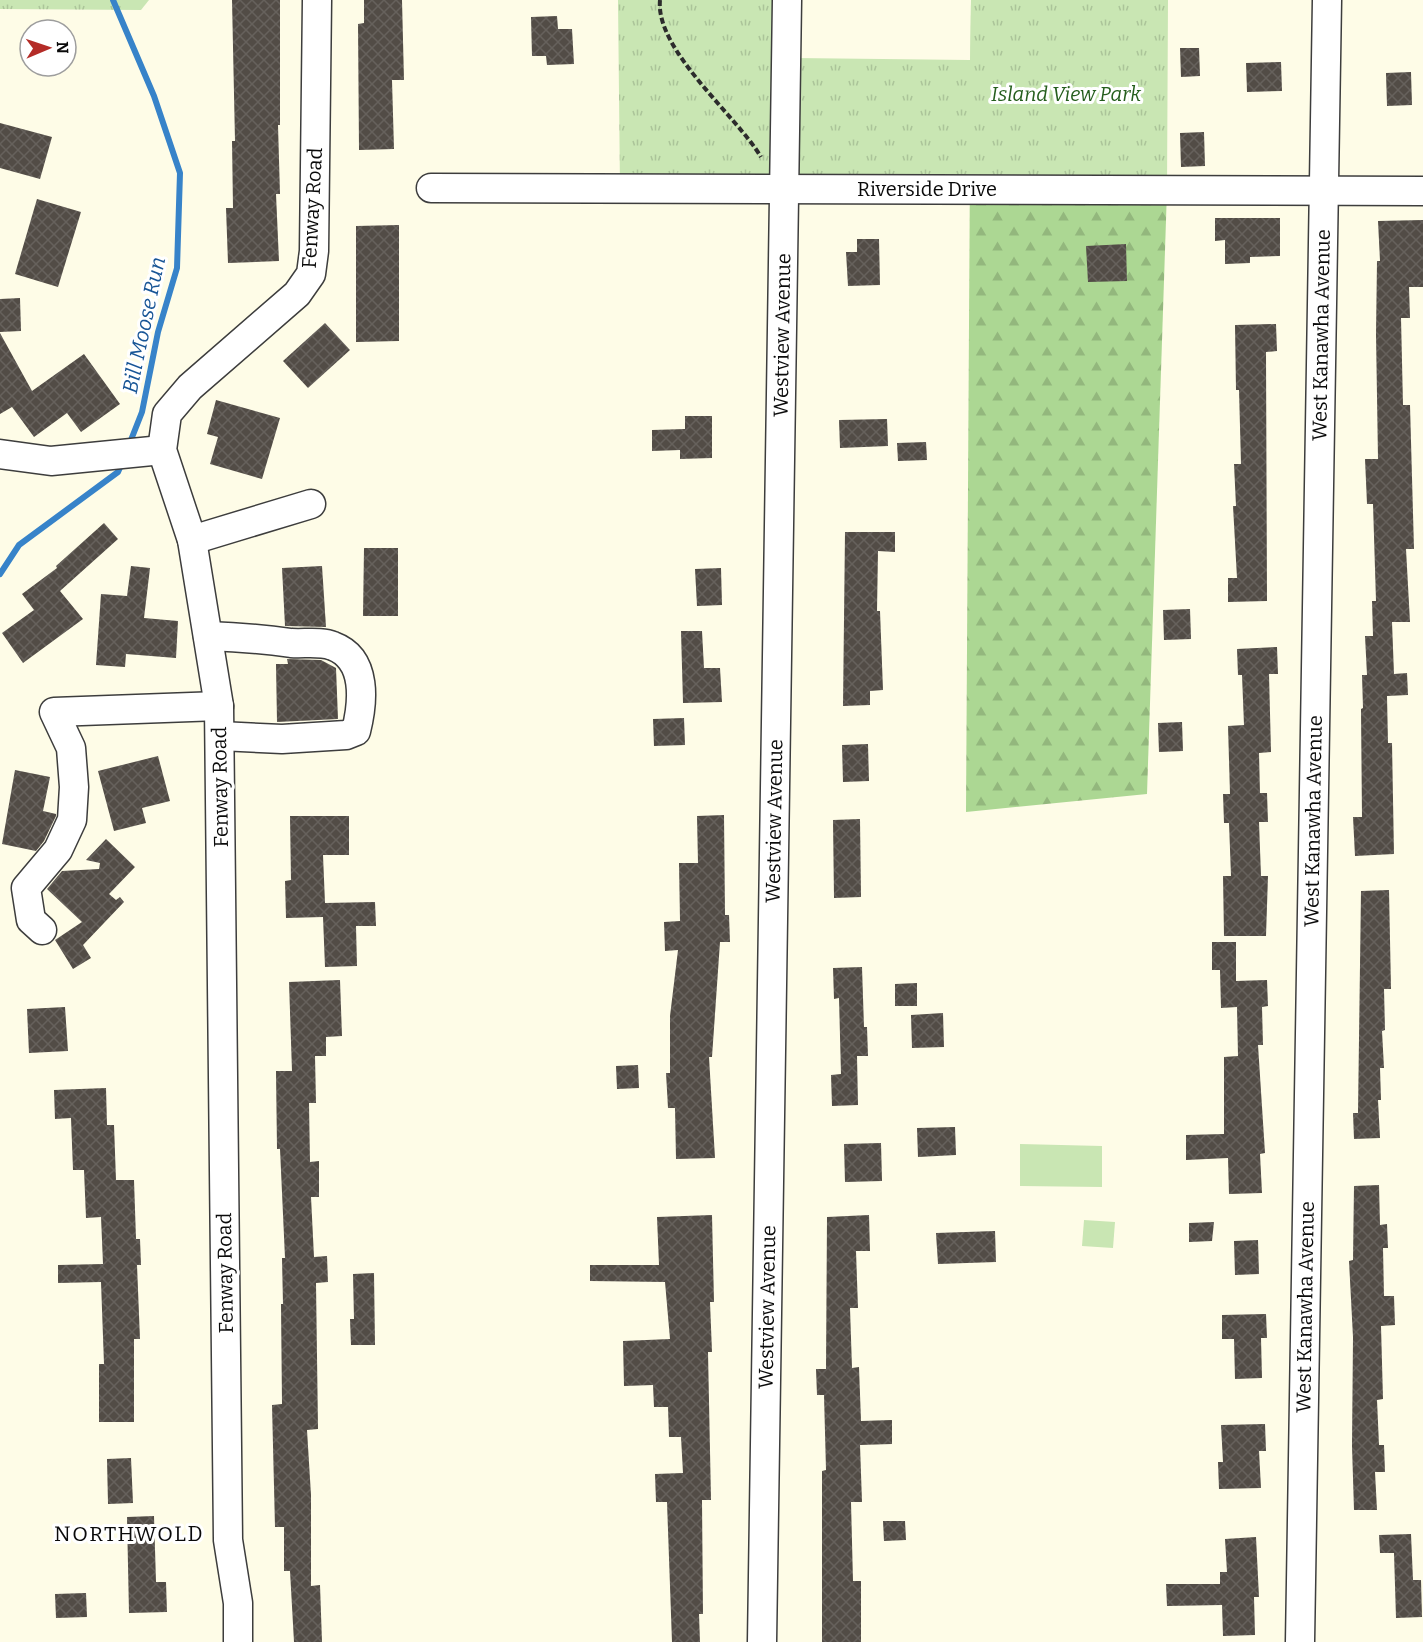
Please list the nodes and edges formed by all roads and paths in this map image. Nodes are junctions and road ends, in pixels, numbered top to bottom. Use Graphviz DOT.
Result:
graph roads {
  1 [pos="317,0"];
  2 [pos="660,0"];
  3 [pos="787,0"];
  4 [pos="1326,0"];
  5 [pos="430,188"];
  6 [pos="784,189"];
  7 [pos="1324,190"];
  8 [pos="1423,191"];
  9 [pos="162,450"];
  10 [pos="0,454"];
  11 [pos="311,504"];
  12 [pos="192,540"];
  13 [pos="208,636"];
  14 [pos="219,706"];
  15 [pos="220,736"];
  16 [pos="42,930"];
  17 [pos="238,1642"];
  18 [pos="762,1642"];
  19 [pos="1300,1642"];
  1 -- 9 [label="street, Fenway Road"];
  2 -- 6 [label="path"];
  3 -- 6 [label="street, Westview Avenue"];
  4 -- 7 [label="street, West Kanawha Avenue"];
  5 -- 6 [label="street, Riverside Drive"];
  6 -- 7 [label="street, Riverside Drive"];
  6 -- 18 [label="street, Westview Avenue"];
  7 -- 8 [label="street, Riverside Drive"];
  7 -- 19 [label="street, West Kanawha Avenue"];
  9 -- 10 [label="street"];
  9 -- 12 [label="street, Fenway Road"];
  11 -- 12 [label="street"];
  12 -- 13 [label="street, Fenway Road"];
  13 -- 14 [label="street, Fenway Road"];
  13 -- 15 [label="street"];
  14 -- 15 [label="street, Fenway Road"];
  14 -- 16 [label="street"];
  15 -- 17 [label="street, Fenway Road"];
}
